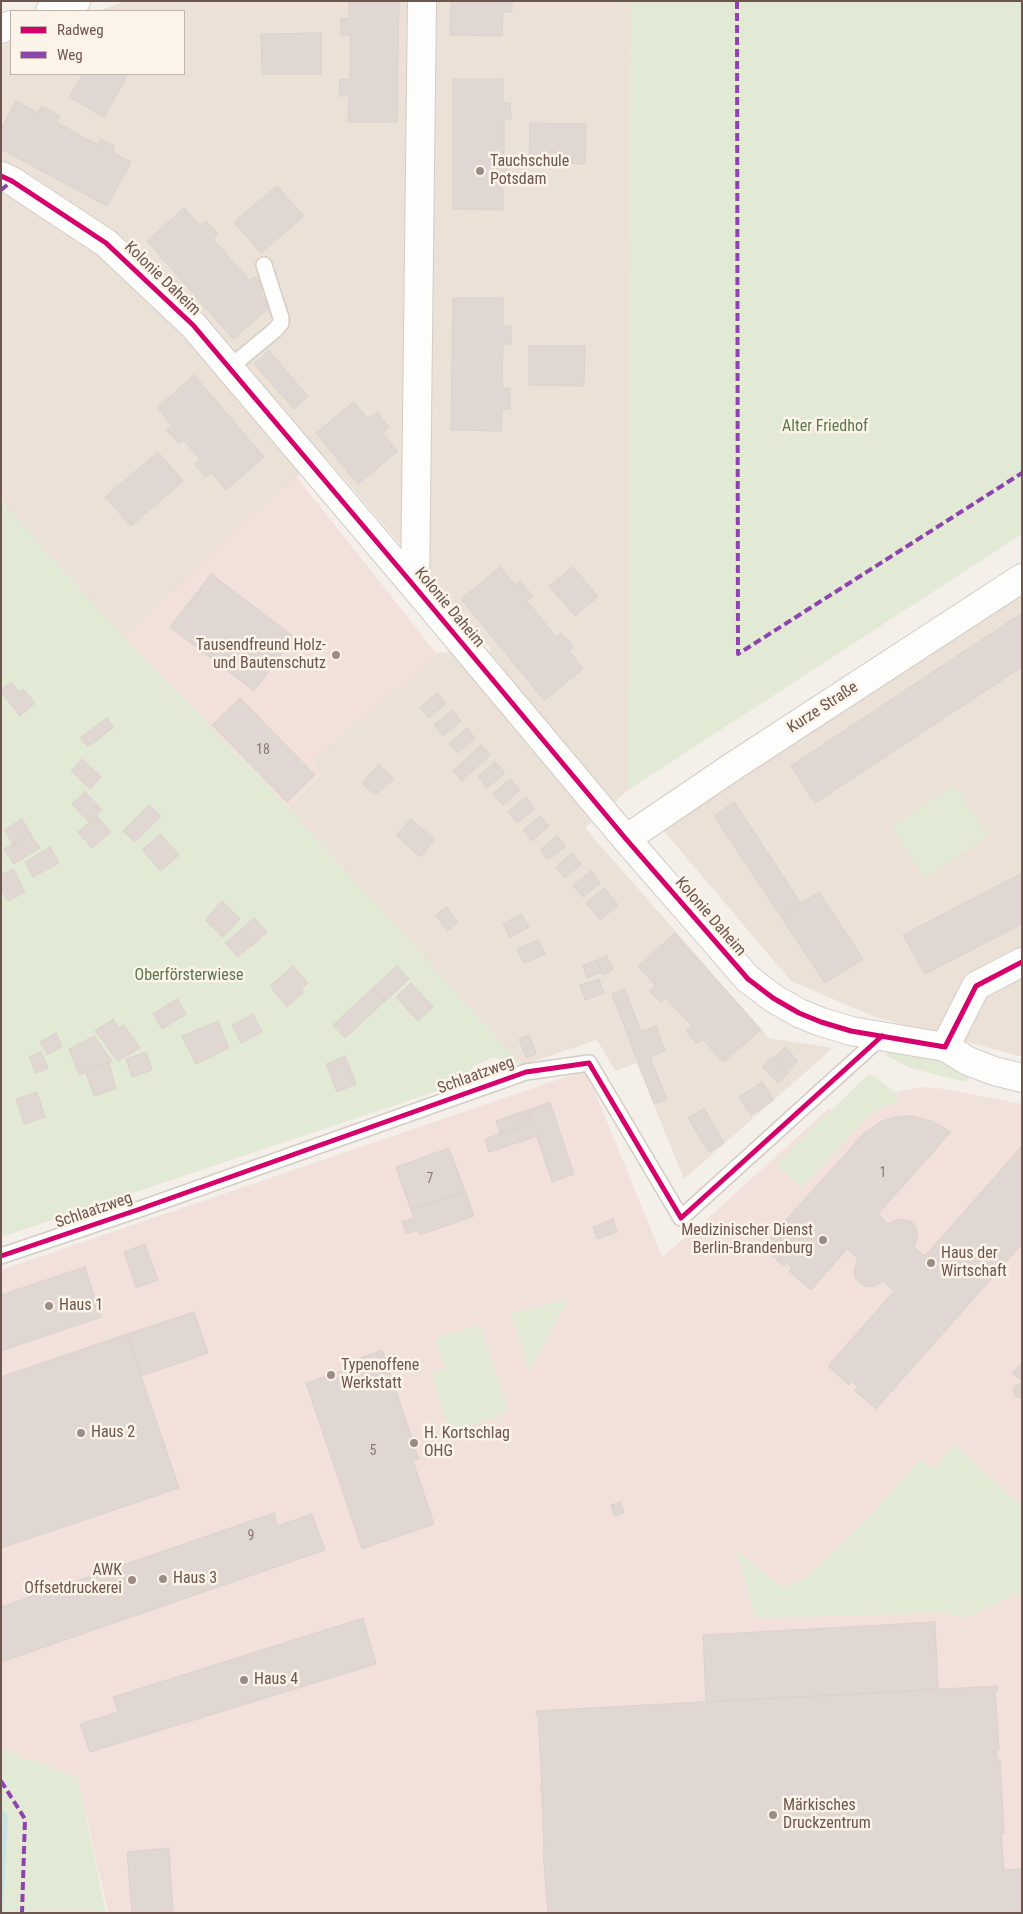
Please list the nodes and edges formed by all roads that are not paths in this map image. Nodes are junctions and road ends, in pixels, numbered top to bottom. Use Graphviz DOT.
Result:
graph roads {
  1 [pos="76,1"];
  2 [pos="422,1"];
  3 [pos="53,10"];
  4 [pos="1,176"];
  5 [pos="264,265"];
  6 [pos="229,368"];
  7 [pos="1022,578"];
  8 [pos="415,587"];
  9 [pos="626,839"];
  10 [pos="1022,962"];
  11 [pos="882,1036"];
  12 [pos="945,1047"];
  13 [pos="1022,1078"];
  14 [pos="1,1256"];
  1 -- 3 [label="street"];
  2 -- 8 [label="street, Kolonie Daheim"];
  4 -- 6 [label="street, Kolonie Daheim"];
  5 -- 6 [label="lane"];
  6 -- 8 [label="street, Kolonie Daheim"];
  7 -- 9 [label="street, Kurze Straße"];
  8 -- 9 [label="street, Kolonie Daheim"];
  9 -- 11 [label="street, Kolonie Daheim"];
  10 -- 12 [label="street"];
  11 -- 12 [label="street"];
  11 -- 14 [label="lane, Schlaatzweg"];
  12 -- 13 [label="street"];
}
